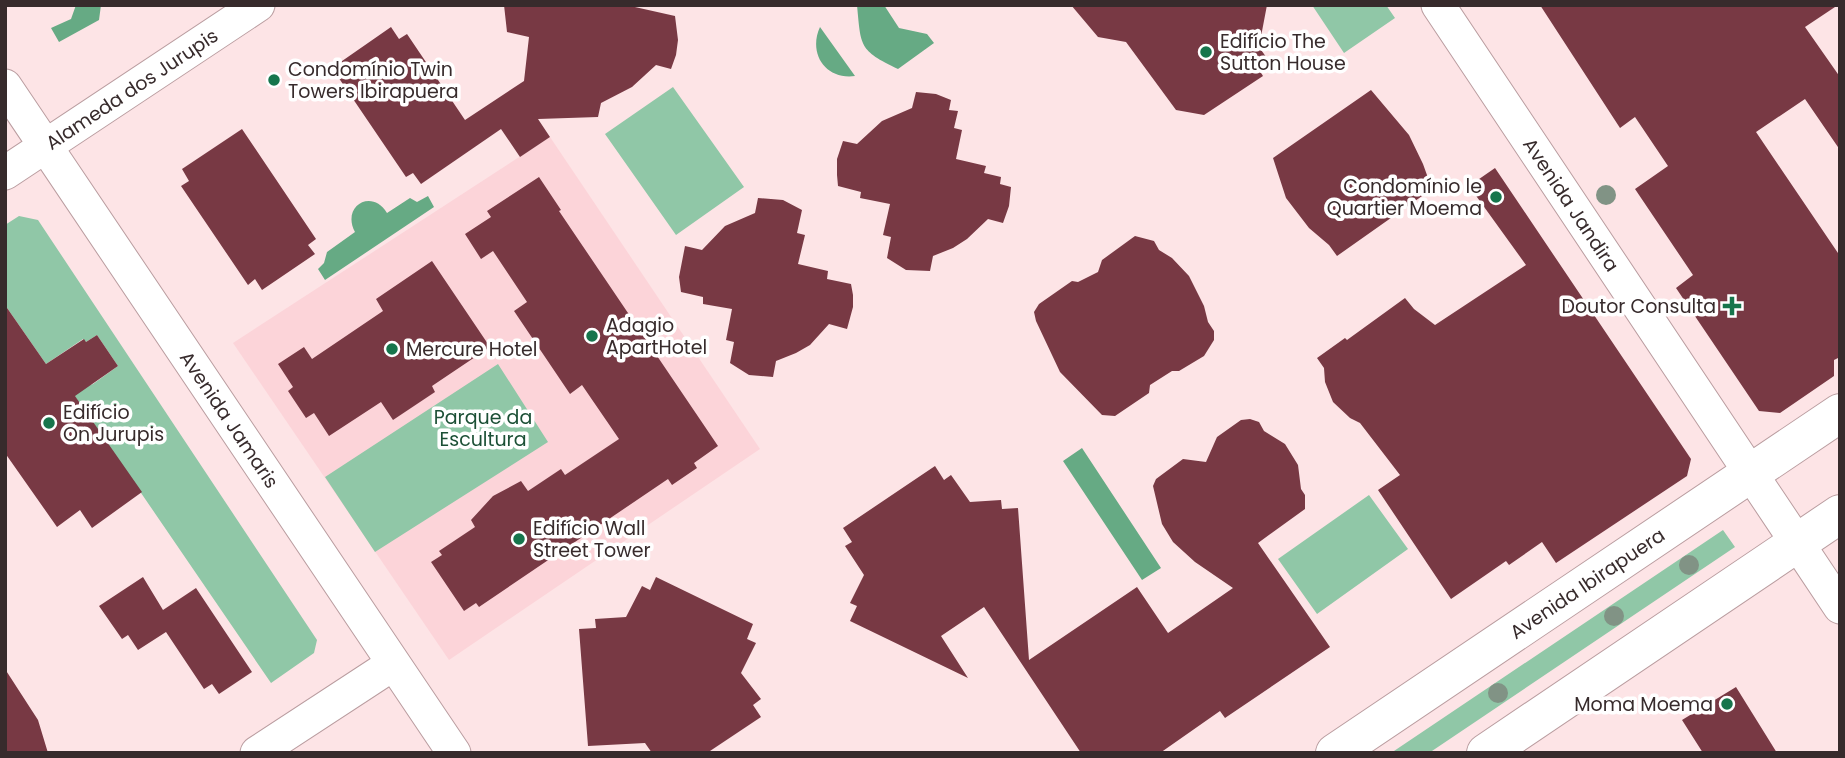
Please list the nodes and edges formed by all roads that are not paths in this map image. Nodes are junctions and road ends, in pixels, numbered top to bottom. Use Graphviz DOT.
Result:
graph roads {
  1 [pos="258,5"];
  2 [pos="1438,5"];
  3 [pos="5,86"];
  4 [pos="45,147"];
  5 [pos="5,173"];
  6 [pos="1840,413"];
  7 [pos="1750,474"];
  8 [pos="1840,514"];
  9 [pos="1796,544"];
  10 [pos="1840,607"];
  11 [pos="393,664"];
  12 [pos="257,753"];
  13 [pos="454,753"];
  14 [pos="1335,753"];
  15 [pos="1486,753"];
  1 -- 4 [label="street, Alameda dos Jurupis"];
  2 -- 7 [label="street, Avenida Jandira"];
  3 -- 4 [label="street, Avenida Jamaris"];
  4 -- 5 [label="street, Alameda dos Jurupis"];
  4 -- 11 [label="street, Avenida Jamaris"];
  6 -- 7 [label="main road, Avenida Ibirapuera"];
  7 -- 9 [label="street, Avenida Jandira"];
  7 -- 14 [label="main road, Avenida Ibirapuera"];
  8 -- 9 [label="main road"];
  9 -- 10 [label="street, Avenida Jandira"];
  9 -- 15 [label="main road"];
  11 -- 12 [label="street"];
  11 -- 13 [label="street, Avenida Jamaris"];
}
